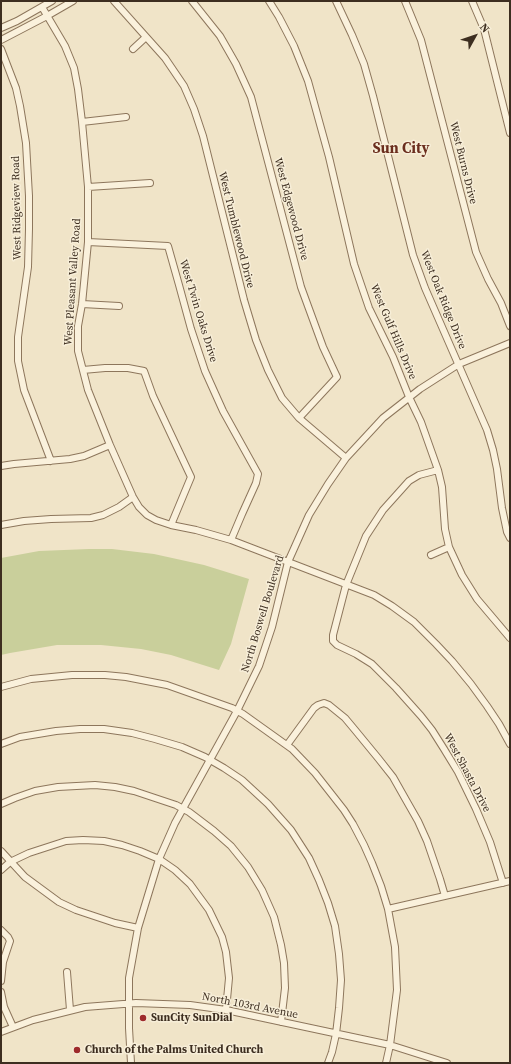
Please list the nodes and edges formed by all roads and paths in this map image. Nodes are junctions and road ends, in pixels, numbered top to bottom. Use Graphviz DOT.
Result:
graph roads {
  1 [pos="52,1"];
  2 [pos="73,1"];
  3 [pos="114,1"];
  4 [pos="192,1"];
  5 [pos="268,1"];
  6 [pos="336,1"];
  7 [pos="405,1"];
  8 [pos="472,1"];
  9 [pos="42,7"];
  10 [pos="47,16"];
  11 [pos="1,28"];
  12 [pos="146,37"];
  13 [pos="1,40"];
  14 [pos="1,49"];
  15 [pos="133,49"];
  16 [pos="126,117"];
  17 [pos="82,122"];
  18 [pos="510,133"];
  19 [pos="150,183"];
  20 [pos="88,187"];
  21 [pos="88,242"];
  22 [pos="82,304"];
  23 [pos="119,306"];
  24 [pos="510,326"];
  25 [pos="510,343"];
  26 [pos="459,364"];
  27 [pos="83,370"];
  28 [pos="410,397"];
  29 [pos="298,418"];
  30 [pos="110,445"];
  31 [pos="346,458"];
  32 [pos="51,461"];
  33 [pos="1,466"];
  34 [pos="438,470"];
  35 [pos="133,497"];
  36 [pos="1,525"];
  37 [pos="171,525"];
  38 [pos="510,538"];
  39 [pos="231,540"];
  40 [pos="449,547"];
  41 [pos="431,555"];
  42 [pos="288,562"];
  43 [pos="346,585"];
  44 [pos="510,638"];
  45 [pos="1,687"];
  46 [pos="237,711"];
  47 [pos="1,744"];
  48 [pos="510,744"];
  49 [pos="287,745"];
  50 [pos="210,760"];
  51 [pos="1,804"];
  52 [pos="183,809"];
  53 [pos="1,851"];
  54 [pos="159,859"];
  55 [pos="10,862"];
  56 [pos="1,870"];
  57 [pos="510,881"];
  58 [pos="503,883"];
  59 [pos="445,896"];
  60 [pos="388,909"];
  61 [pos="138,928"];
  62 [pos="1,930"];
  63 [pos="68,972"];
  64 [pos="1,981"];
  65 [pos="1,992"];
  66 [pos="129,1004"];
  67 [pos="70,1010"];
  68 [pos="226,1010"];
  69 [pos="281,1022"];
  70 [pos="13,1027"];
  71 [pos="1,1032"];
  72 [pos="336,1034"];
  73 [pos="390,1045"];
  74 [pos="131,1063"];
  75 [pos="328,1063"];
  76 [pos="386,1063"];
  77 [pos="445,1063"];
  1 -- 9 [label="street"];
  2 -- 10 [label="street"];
  3 -- 12 [label="street, West Tumblewood Drive"];
  4 -- 29 [label="street, West Edgewood Drive"];
  5 -- 28 [label="street, West Gulf Hills Drive"];
  6 -- 26 [label="street, West Oak Ridge Drive"];
  7 -- 24 [label="street, West Burns Drive"];
  8 -- 18 [label="street"];
  9 -- 10 [label="street, West Pleasant Valley Road"];
  9 -- 11 [label="street"];
  10 -- 13 [label="street"];
  10 -- 17 [label="street, West Pleasant Valley Road"];
  12 -- 15 [label="street"];
  12 -- 29 [label="street, West Tumblewood Drive"];
  14 -- 32 [label="street, West Ridgeview Road"];
  16 -- 17 [label="street"];
  17 -- 20 [label="street, West Pleasant Valley Road"];
  19 -- 20 [label="street"];
  20 -- 21 [label="street, West Pleasant Valley Road"];
  21 -- 22 [label="street, West Pleasant Valley Road"];
  21 -- 39 [label="street, West Twin Oaks Drive"];
  22 -- 23 [label="street"];
  22 -- 27 [label="street, West Pleasant Valley Road"];
  25 -- 26 [label="street, North Boswell Boulevard"];
  26 -- 28 [label="street, North Boswell Boulevard"];
  26 -- 38 [label="street, West Oak Ridge Drive"];
  27 -- 30 [label="street, West Pleasant Valley Road"];
  27 -- 37 [label="street"];
  28 -- 31 [label="street, North Boswell Boulevard"];
  28 -- 34 [label="street, West Gulf Hills Drive"];
  29 -- 31 [label="street, West Tumblewood Drive"];
  30 -- 32 [label="street"];
  30 -- 35 [label="street, West Pleasant Valley Road"];
  31 -- 42 [label="street, North Boswell Boulevard"];
  32 -- 33 [label="street"];
  34 -- 40 [label="street, West Gulf Hills Drive"];
  34 -- 43 [label="street, West Shasta Drive"];
  35 -- 36 [label="street"];
  35 -- 37 [label="street, West Pleasant Valley Road"];
  37 -- 39 [label="street, West Pleasant Valley Road"];
  39 -- 42 [label="street, West Pleasant Valley Road"];
  40 -- 41 [label="street"];
  40 -- 44 [label="street, West Gulf Hills Drive"];
  42 -- 43 [label="street, West Pleasant Valley Road"];
  42 -- 46 [label="street, North Boswell Boulevard"];
  43 -- 48 [label="street, West Pleasant Valley Road"];
  43 -- 58 [label="street, West Shasta Drive"];
  45 -- 46 [label="street"];
  46 -- 49 [label="street"];
  46 -- 50 [label="street, North Boswell Boulevard"];
  47 -- 50 [label="street"];
  49 -- 59 [label="street"];
  49 -- 60 [label="street"];
  50 -- 52 [label="street, North Boswell Boulevard"];
  50 -- 72 [label="street"];
  51 -- 52 [label="street"];
  52 -- 54 [label="street, North Boswell Boulevard"];
  52 -- 69 [label="street"];
  53 -- 55 [label="street"];
  54 -- 55 [label="street"];
  54 -- 61 [label="street, North Boswell Boulevard"];
  54 -- 68 [label="street"];
  55 -- 56 [label="street"];
  55 -- 61 [label="street"];
  57 -- 58 [label="street"];
  58 -- 59 [label="street"];
  59 -- 60 [label="street"];
  60 -- 73 [label="street"];
  61 -- 66 [label="street, North Boswell Boulevard"];
  62 -- 64 [label="street"];
  63 -- 67 [label="street"];
  65 -- 70 [label="street"];
  66 -- 67 [label="street, North 103rd Avenue"];
  66 -- 68 [label="street, North 103rd Avenue"];
  66 -- 74 [label="street, North Boswell Boulevard"];
  67 -- 70 [label="street, North 103rd Avenue"];
  68 -- 69 [label="street, North 103rd Avenue"];
  69 -- 72 [label="street, North 103rd Avenue"];
  70 -- 71 [label="street, North 103rd Avenue"];
  72 -- 73 [label="street, North 103rd Avenue"];
  72 -- 75 [label="street"];
  73 -- 76 [label="street"];
  73 -- 77 [label="street, North 103rd Avenue"];
}
